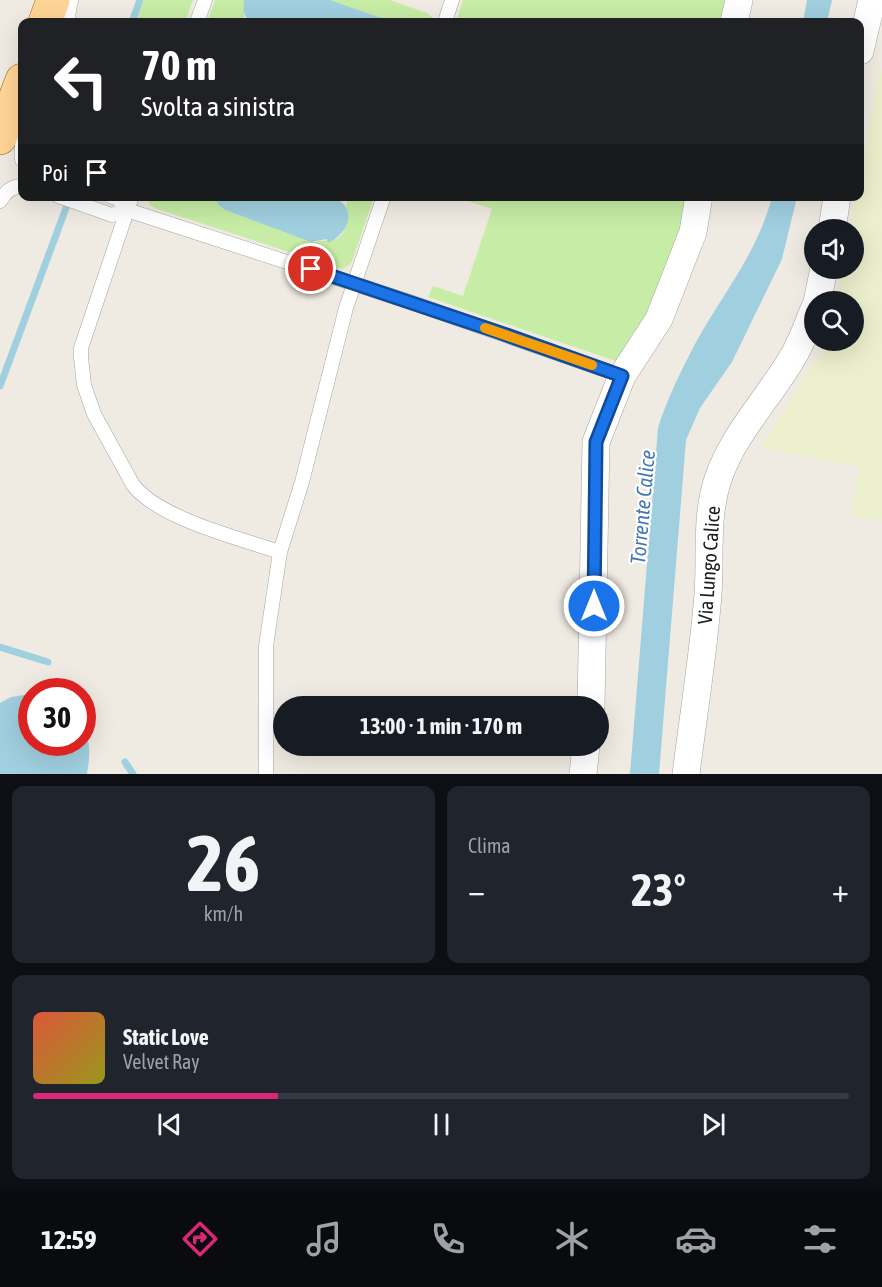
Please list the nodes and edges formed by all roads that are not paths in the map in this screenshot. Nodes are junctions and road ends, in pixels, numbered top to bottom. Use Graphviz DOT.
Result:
graph roads {
  1 [pos="53,0"];
  2 [pos="71,0"];
  3 [pos="205,0"];
  4 [pos="453,0"];
  5 [pos="739,0"];
  6 [pos="872,0"];
  7 [pos="46,18"];
  8 [pos="68,18"];
  9 [pos="198,18"];
  10 [pos="446,18"];
  11 [pos="735,18"];
  12 [pos="864,34"];
  13 [pos="18,91"];
  14 [pos="0,138"];
  15 [pos="18,186"];
  16 [pos="0,201"];
  17 [pos="73,201"];
  18 [pos="120,201"];
  19 [pos="130,201"];
  20 [pos="382,201"];
  21 [pos="698,201"];
  22 [pos="836,201"];
  23 [pos="127,210"];
  24 [pos="834,219"];
  25 [pos="354,284"];
  26 [pos="804,332"];
  27 [pos="622,376"];
  28 [pos="280,552"];
  29 [pos="591,696"];
  30 [pos="585,756"];
  31 [pos="266,774"];
  32 [pos="583,774"];
  33 [pos="686,774"];
  1 -- 7 [label="main road"];
  2 -- 8 [label="lane"];
  3 -- 9 [label="lane"];
  4 -- 10 [label="lane"];
  5 -- 11 [label="street"];
  6 -- 12 [label="street"];
  13 -- 14 [label="main road"];
  15 -- 16 [label="lane"];
  17 -- 23 [label="lane"];
  18 -- 23 [label="lane"];
  19 -- 23 [label="lane"];
  20 -- 25 [label="lane"];
  21 -- 27 [label="street"];
  22 -- 24 [label="street"];
  23 -- 25 [label="lane"];
  23 -- 28 [label="lane"];
  25 -- 27 [label="lane"];
  25 -- 28 [label="lane"];
  26 -- 33 [label="street, Via Lungo Calice"];
  27 -- 29 [label="street"];
  28 -- 31 [label="lane"];
  30 -- 32 [label="street"];
}
